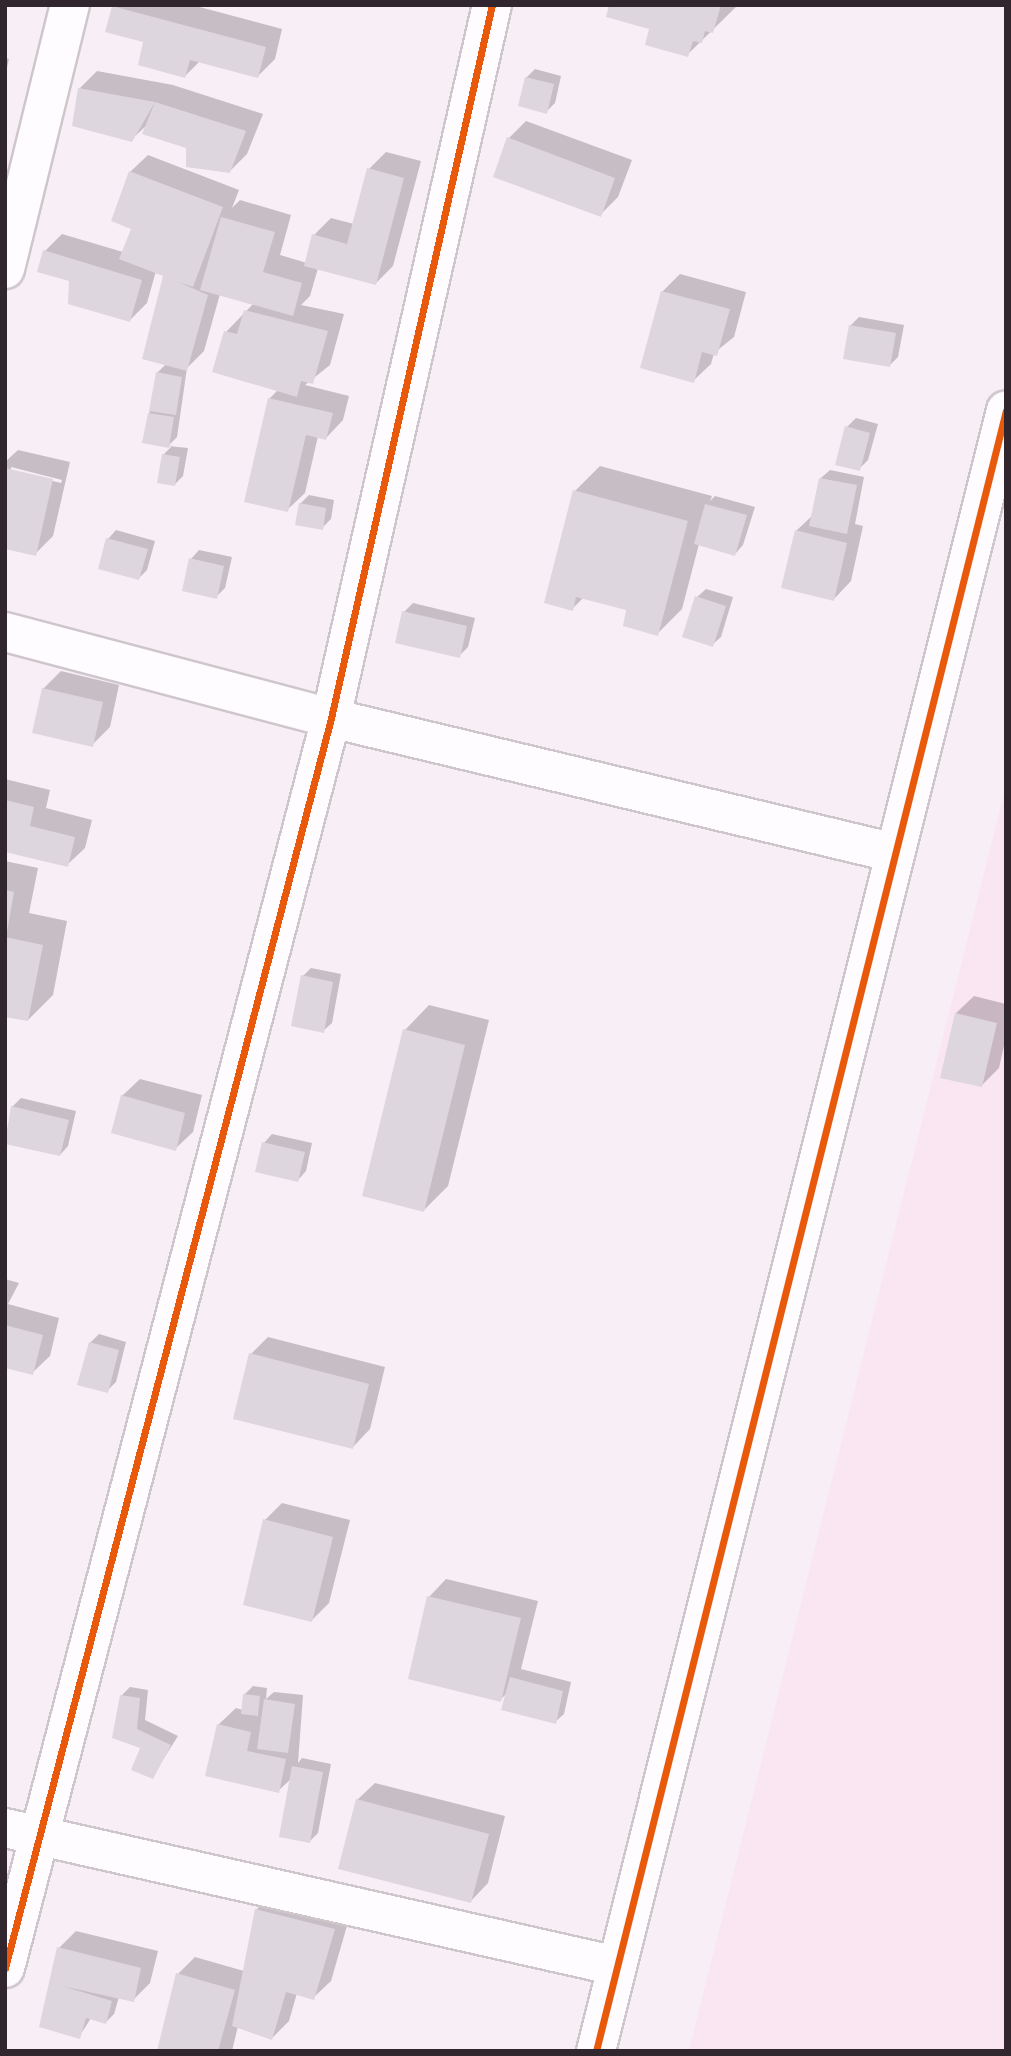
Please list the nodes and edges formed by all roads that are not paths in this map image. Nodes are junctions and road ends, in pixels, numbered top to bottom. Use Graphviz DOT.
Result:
graph roads {
  1 [pos="71,5"];
  2 [pos="492,5"];
  3 [pos="5,269"];
  4 [pos="1006,411"];
  5 [pos="5,632"];
  6 [pos="331,718"];
  7 [pos="895,853"];
  8 [pos="21,1832"];
  9 [pos="617,1966"];
  10 [pos="5,1968"];
  11 [pos="596,2051"];
  1 -- 3 [label="street"];
  2 -- 6 [label="street"];
  4 -- 7 [label="street"];
  5 -- 6 [label="street"];
  6 -- 7 [label="street"];
  6 -- 8 [label="street"];
  7 -- 9 [label="street"];
  8 -- 9 [label="street"];
  8 -- 10 [label="street"];
  9 -- 11 [label="street"];
}
